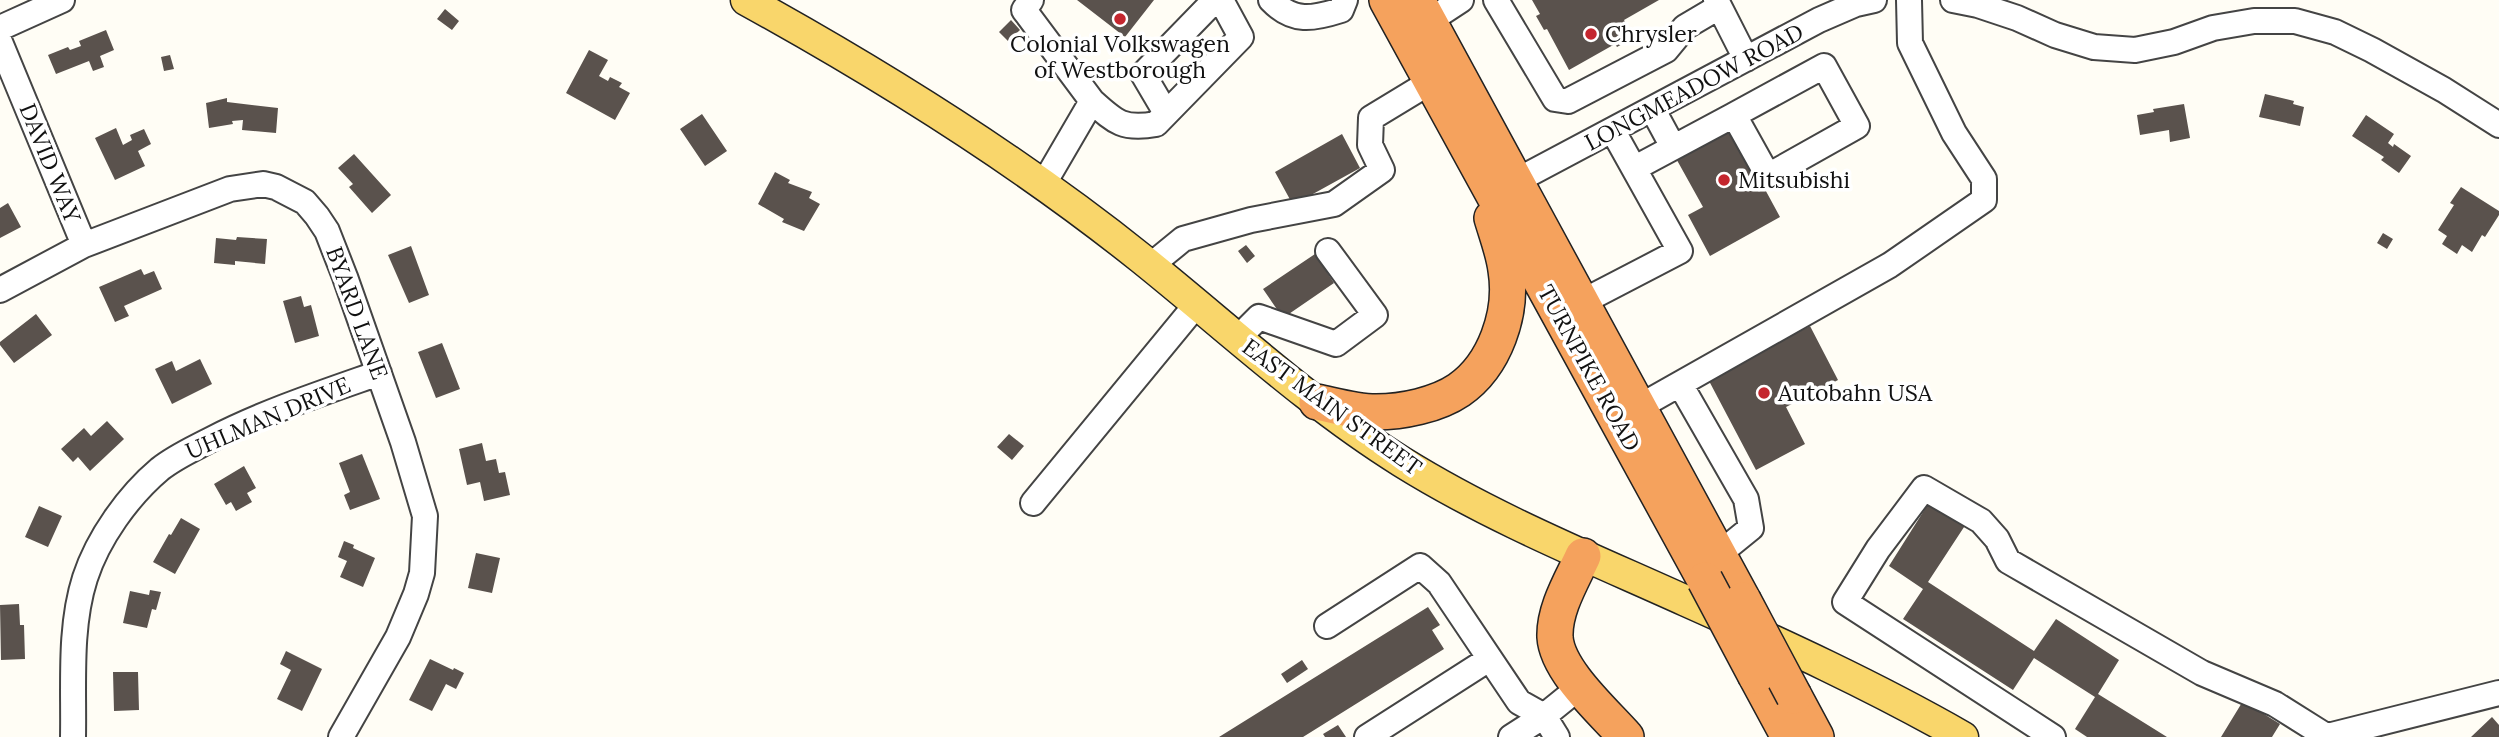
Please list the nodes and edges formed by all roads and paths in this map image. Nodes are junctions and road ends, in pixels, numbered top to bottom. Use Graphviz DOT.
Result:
graph roads {
  1 [pos="62,0"];
  2 [pos="746,0"];
  3 [pos="1031,0"];
  4 [pos="1215,0"];
  5 [pos="1221,0"];
  6 [pos="1271,0"];
  7 [pos="1345,0"];
  8 [pos="1387,0"];
  9 [pos="1461,0"];
  10 [pos="1496,0"];
  11 [pos="1874,0"];
  12 [pos="1909,0"];
  13 [pos="1953,0"];
  14 [pos="2284,0"];
  15 [pos="1717,4"];
  16 [pos="1423,10"];
  17 [pos="2266,21"];
  18 [pos="0,28"];
  19 [pos="0,41"];
  20 [pos="1746,59"];
  21 [pos="1432,81"];
  22 [pos="1092,101"];
  23 [pos="1653,110"];
  24 [pos="1166,113"];
  25 [pos="1734,115"];
  26 [pos="2499,125"];
  27 [pos="1613,131"];
  28 [pos="1673,147"];
  29 [pos="1476,161"];
  30 [pos="1634,168"];
  31 [pos="1516,181"];
  32 [pos="1043,185"];
  33 [pos="84,246"];
  34 [pos="1328,251"];
  35 [pos="1150,265"];
  36 [pos="0,290"];
  37 [pos="1582,302"];
  38 [pos="1196,305"];
  39 [pos="1238,338"];
  40 [pos="379,373"];
  41 [pos="1680,384"];
  42 [pos="1317,402"];
  43 [pos="1639,407"];
  44 [pos="1032,503"];
  45 [pos="1583,556"];
  46 [pos="1712,567"];
  47 [pos="1327,626"];
  48 [pos="1489,659"];
  49 [pos="1581,686"];
  50 [pos="1772,690"];
  51 [pos="2499,694"];
  52 [pos="1551,727"];
  53 [pos="2354,734"];
  54 [pos="2325,736"];
  55 [pos="73,737"];
  56 [pos="341,737"];
  57 [pos="1367,737"];
  58 [pos="1511,737"];
  59 [pos="1626,737"];
  60 [pos="1778,737"];
  61 [pos="1788,737"];
  62 [pos="1816,737"];
  63 [pos="1963,737"];
  64 [pos="2053,737"];
  1 -- 18 [label="street"];
  2 -- 32 [label="main road, EAST MAIN STREET"];
  3 -- 22 [label="street"];
  4 -- 24 [label="street"];
  5 -- 24 [label="street"];
  6 -- 7 [label="street"];
  8 -- 21 [label="highway, TURNPIKE ROAD"];
  9 -- 16 [label="street"];
  10 -- 15 [label="street"];
  11 -- 20 [label="street, LONGMEADOW ROAD"];
  12 -- 41 [label="street"];
  13 -- 17 [label="street"];
  14 -- 17 [label="street"];
  15 -- 20 [label="street"];
  16 -- 31 [label="highway, TURNPIKE ROAD"];
  17 -- 26 [label="street"];
  19 -- 33 [label="street, DAVID WAY"];
  20 -- 23 [label="street, LONGMEADOW ROAD"];
  21 -- 29 [label="highway, TURNPIKE ROAD"];
  21 -- 35 [label="street"];
  22 -- 24 [label="street"];
  22 -- 32 [label="street"];
  23 -- 27 [label="street, LONGMEADOW ROAD"];
  23 -- 28 [label="street"];
  25 -- 25 [label="street"];
  25 -- 28 [label="street"];
  27 -- 30 [label="street"];
  27 -- 31 [label="street, LONGMEADOW ROAD"];
  28 -- 30 [label="street"];
  29 -- 42 [label="highway"];
  29 -- 46 [label="highway, TURNPIKE ROAD"];
  30 -- 37 [label="street"];
  31 -- 37 [label="highway, TURNPIKE ROAD"];
  32 -- 35 [label="main road, EAST MAIN STREET"];
  33 -- 36 [label="street, BYARD LANE"];
  33 -- 40 [label="street, BYARD LANE"];
  34 -- 39 [label="street"];
  35 -- 38 [label="main road, EAST MAIN STREET"];
  37 -- 43 [label="highway, TURNPIKE ROAD"];
  38 -- 39 [label="main road, EAST MAIN STREET"];
  38 -- 44 [label="street"];
  39 -- 42 [label="main road, EAST MAIN STREET"];
  40 -- 55 [label="street, UHLMAN DRIVE"];
  40 -- 56 [label="street, BYARD LANE"];
  41 -- 43 [label="street"];
  41 -- 46 [label="street"];
  42 -- 45 [label="main road, EAST MAIN STREET"];
  43 -- 46 [label="highway, TURNPIKE ROAD"];
  45 -- 49 [label="highway"];
  45 -- 63 [label="main road, EAST MAIN STREET"];
  46 -- 50 [label="highway, TURNPIKE ROAD, bridge"];
  46 -- 50 [label="highway, TURNPIKE ROAD, bridge"];
  47 -- 48 [label="street"];
  48 -- 52 [label="street"];
  48 -- 57 [label="street"];
  49 -- 52 [label="street"];
  49 -- 59 [label="highway"];
  50 -- 60 [label="highway"];
  50 -- 61 [label="highway, TURNPIKE ROAD"];
  50 -- 62 [label="highway, TURNPIKE ROAD"];
  51 -- 53 [label="street"];
  52 -- 58 [label="street"];
  53 -- 54 [label="street"];
  54 -- 64 [label="street"];
}
